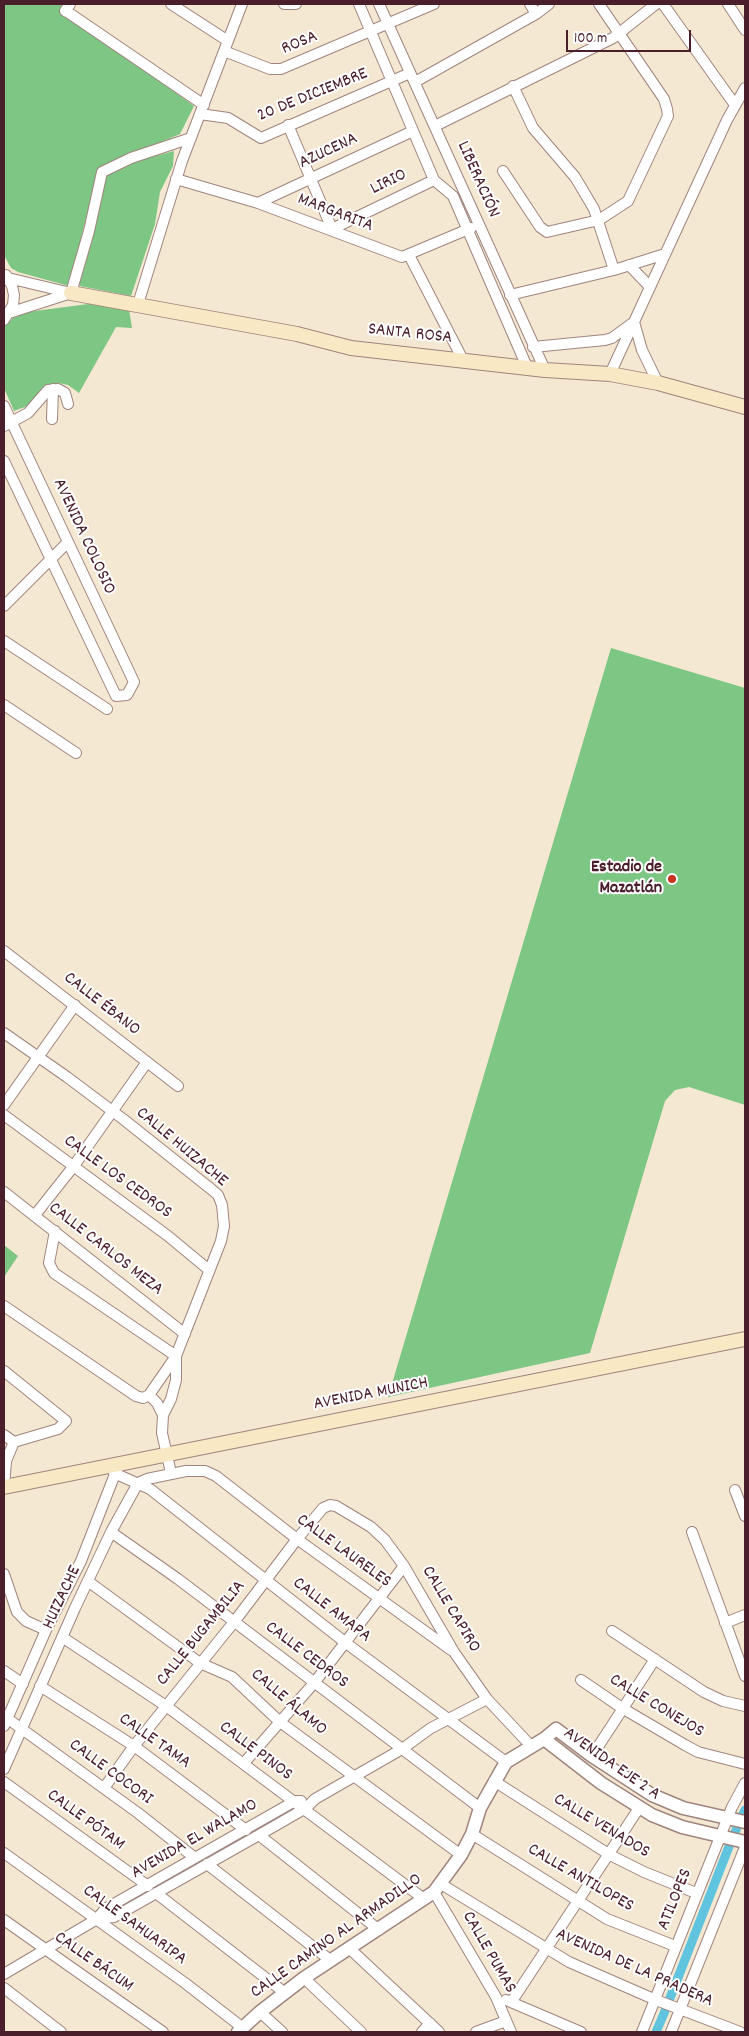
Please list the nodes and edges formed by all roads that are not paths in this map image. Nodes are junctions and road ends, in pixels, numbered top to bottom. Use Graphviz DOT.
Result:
graph roads {
  1 [pos="171,4"];
  2 [pos="242,4"];
  3 [pos="284,4"];
  4 [pos="296,4"];
  5 [pos="359,4"];
  6 [pos="379,4"];
  7 [pos="434,4"];
  8 [pos="530,4"];
  9 [pos="549,4"];
  10 [pos="599,4"];
  11 [pos="656,4"];
  12 [pos="663,4"];
  13 [pos="728,4"];
  14 [pos="69,8"];
  15 [pos="536,14"];
  16 [pos="387,26"];
  17 [pos="745,30"];
  18 [pos="371,32"];
  19 [pos="620,33"];
  20 [pos="226,46"];
  21 [pos="412,77"];
  22 [pos="392,81"];
  23 [pos="513,86"];
  24 [pos="745,88"];
  25 [pos="735,105"];
  26 [pos="202,110"];
  27 [pos="288,125"];
  28 [pos="435,126"];
  29 [pos="413,131"];
  30 [pos="191,138"];
  31 [pos="503,171"];
  32 [pos="176,179"];
  33 [pos="311,179"];
  34 [pos="434,180"];
  35 [pos="258,203"];
  36 [pos="599,220"];
  37 [pos="478,224"];
  38 [pos="332,229"];
  39 [pos="466,231"];
  40 [pos="665,254"];
  41 [pos="409,255"];
  42 [pos="629,265"];
  43 [pos="614,270"];
  44 [pos="6,275"];
  45 [pos="650,287"];
  46 [pos="71,293"];
  47 [pos="510,295"];
  48 [pos="138,304"];
  49 [pos="6,316"];
  50 [pos="634,322"];
  51 [pos="533,347"];
  52 [pos="463,360"];
  53 [pos="526,367"];
  54 [pos="545,370"];
  55 [pos="610,374"];
  56 [pos="658,383"];
  57 [pos="53,389"];
  58 [pos="68,404"];
  59 [pos="4,406"];
  60 [pos="745,407"];
  61 [pos="52,419"];
  62 [pos="7,424"];
  63 [pos="4,461"];
  64 [pos="67,544"];
  65 [pos="51,560"];
  66 [pos="4,606"];
  67 [pos="4,641"];
  68 [pos="4,706"];
  69 [pos="107,709"];
  70 [pos="76,753"];
  71 [pos="4,951"];
  72 [pos="76,1005"];
  73 [pos="4,1033"];
  74 [pos="37,1056"];
  75 [pos="147,1062"];
  76 [pos="178,1086"];
  77 [pos="4,1105"];
  78 [pos="112,1112"];
  79 [pos="4,1115"];
  80 [pos="73,1167"];
  81 [pos="4,1192"];
  82 [pos="35,1215"];
  83 [pos="55,1231"];
  84 [pos="209,1270"];
  85 [pos="4,1306"];
  86 [pos="185,1334"];
  87 [pos="745,1339"];
  88 [pos="176,1356"];
  89 [pos="4,1371"];
  90 [pos="146,1397"];
  91 [pos="163,1415"];
  92 [pos="4,1435"];
  93 [pos="14,1442"];
  94 [pos="166,1455"];
  95 [pos="117,1468"];
  96 [pos="171,1474"];
  97 [pos="138,1483"];
  98 [pos="4,1487"];
  99 [pos="735,1490"];
  100 [pos="330,1505"];
  101 [pos="102,1510"];
  102 [pos="745,1516"];
  103 [pos="119,1518"];
  104 [pos="111,1532"];
  105 [pos="692,1532"];
  106 [pos="297,1539"];
  107 [pos="81,1561"];
  108 [pos="404,1566"];
  109 [pos="94,1570"];
  110 [pos="4,1574"];
  111 [pos="265,1581"];
  112 [pos="90,1582"];
  113 [pos="380,1600"];
  114 [pos="745,1616"];
  115 [pos="234,1622"];
  116 [pos="725,1623"];
  117 [pos="46,1630"];
  118 [pos="612,1632"];
  119 [pos="62,1637"];
  120 [pos="346,1643"];
  121 [pos="454,1652"];
  122 [pos="655,1659"];
  123 [pos="200,1663"];
  124 [pos="4,1670"];
  125 [pos="745,1676"];
  126 [pos="581,1680"];
  127 [pos="314,1683"];
  128 [pos="23,1684"];
  129 [pos="40,1686"];
  130 [pos="487,1699"];
  131 [pos="166,1706"];
  132 [pos="745,1706"];
  133 [pos="622,1708"];
  134 [pos="5,1720"];
  135 [pos="449,1721"];
  136 [pos="280,1722"];
  137 [pos="556,1729"];
  138 [pos="21,1730"];
  139 [pos="544,1739"];
  140 [pos="134,1746"];
  141 [pos="531,1746"];
  142 [pos="402,1749"];
  143 [pos="592,1756"];
  144 [pos="506,1762"];
  145 [pos="244,1764"];
  146 [pos="745,1764"];
  147 [pos="4,1770"];
  148 [pos="353,1777"];
  149 [pos="494,1781"];
  150 [pos="4,1782"];
  151 [pos="745,1783"];
  152 [pos="104,1788"];
  153 [pos="315,1799"];
  154 [pos="295,1801"];
  155 [pos="306,1808"];
  156 [pos="480,1808"];
  157 [pos="640,1808"];
  158 [pos="728,1818"];
  159 [pos="745,1822"];
  160 [pos="246,1830"];
  161 [pos="472,1834"];
  162 [pos="259,1836"];
  163 [pos="719,1837"];
  164 [pos="745,1842"];
  165 [pos="745,1847"];
  166 [pos="4,1853"];
  167 [pos="461,1855"];
  168 [pos="610,1855"];
  169 [pos="195,1858"];
  170 [pos="206,1864"];
  171 [pos="152,1890"];
  172 [pos="433,1891"];
  173 [pos="696,1894"];
  174 [pos="579,1901"];
  175 [pos="98,1919"];
  176 [pos="4,1920"];
  177 [pos="378,1930"];
  178 [pos="674,1946"];
  179 [pos="349,1948"];
  180 [pos="547,1950"];
  181 [pos="46,1951"];
  182 [pos="330,1960"];
  183 [pos="5,1974"];
  184 [pos="304,1978"];
  185 [pos="4,1988"];
  186 [pos="284,1993"];
  187 [pos="496,1997"];
  188 [pos="656,2000"];
  189 [pos="512,2001"];
  190 [pos="680,2009"];
  191 [pos="260,2012"];
  192 [pos="506,2021"];
  193 [pos="430,2023"];
  194 [pos="241,2030"];
  195 [pos="61,2032"];
  196 [pos="163,2032"];
  197 [pos="282,2032"];
  198 [pos="361,2032"];
  199 [pos="422,2032"];
  200 [pos="439,2032"];
  201 [pos="476,2032"];
  202 [pos="512,2032"];
  203 [pos="580,2032"];
  204 [pos="642,2032"];
  205 [pos="671,2032"];
  206 [pos="740,2032"];
  1 -- 20 [label="street, ROSA"];
  2 -- 20 [label="street"];
  3 -- 4 [label="street"];
  5 -- 18 [label="street"];
  6 -- 16 [label="street, LIBERACIÓN"];
  7 -- 16 [label="street, ROSA"];
  8 -- 15 [label="street"];
  9 -- 15 [label="street, 20 DE DICIEMBRE"];
  10 -- 19 [label="street"];
  11 -- 19 [label="street"];
  12 -- 25 [label="street"];
  13 -- 17 [label="street"];
  14 -- 26 [label="street"];
  15 -- 21 [label="street, 20 DE DICIEMBRE"];
  16 -- 18 [label="street, ROSA"];
  16 -- 21 [label="street, LIBERACIÓN"];
  18 -- 20 [label="street, ROSA"];
  18 -- 22 [label="street"];
  19 -- 23 [label="street"];
  19 -- 36 [label="street"];
  20 -- 26 [label="street"];
  21 -- 22 [label="street, 20 DE DICIEMBRE"];
  21 -- 28 [label="street, LIBERACIÓN"];
  22 -- 27 [label="street, 20 DE DICIEMBRE"];
  22 -- 29 [label="street"];
  23 -- 28 [label="street"];
  23 -- 36 [label="street"];
  24 -- 25 [label="street"];
  25 -- 40 [label="street"];
  26 -- 27 [label="street, 20 DE DICIEMBRE"];
  26 -- 30 [label="street"];
  27 -- 33 [label="street"];
  28 -- 37 [label="street, LIBERACIÓN"];
  29 -- 33 [label="street, AZUCENA"];
  29 -- 34 [label="street"];
  30 -- 32 [label="street"];
  30 -- 46 [label="street"];
  31 -- 36 [label="street"];
  32 -- 35 [label="street, MARGARITA"];
  32 -- 48 [label="street"];
  33 -- 35 [label="street, AZUCENA"];
  33 -- 38 [label="street"];
  34 -- 38 [label="street, LIRIO"];
  34 -- 39 [label="street"];
  35 -- 38 [label="street, MARGARITA"];
  36 -- 43 [label="street"];
  37 -- 39 [label="street"];
  37 -- 47 [label="street, LIBERACIÓN"];
  38 -- 41 [label="street, MARGARITA"];
  39 -- 41 [label="street"];
  39 -- 53 [label="street"];
  40 -- 42 [label="street"];
  40 -- 45 [label="street"];
  41 -- 52 [label="street"];
  42 -- 43 [label="street"];
  42 -- 45 [label="street"];
  43 -- 47 [label="street"];
  44 -- 46 [label="street"];
  44 -- 49 [label="street"];
  45 -- 50 [label="street"];
  46 -- 48 [label="main road, SANTA ROSA"];
  46 -- 49 [label="street"];
  47 -- 51 [label="street, LIBERACIÓN"];
  48 -- 52 [label="main road, SANTA ROSA"];
  50 -- 51 [label="street"];
  50 -- 55 [label="street"];
  50 -- 56 [label="street"];
  51 -- 54 [label="street, LIBERACIÓN"];
  52 -- 53 [label="main road, SANTA ROSA"];
  53 -- 54 [label="main road, SANTA ROSA"];
  54 -- 55 [label="main road, SANTA ROSA"];
  55 -- 56 [label="main road, SANTA ROSA"];
  56 -- 60 [label="main road, SANTA ROSA"];
  57 -- 58 [label="street"];
  57 -- 61 [label="street"];
  57 -- 62 [label="street"];
  59 -- 62 [label="street, AVENIDA COLOSIO"];
  62 -- 64 [label="street, AVENIDA COLOSIO"];
  63 -- 65 [label="street"];
  64 -- 65 [label="street"];
  64 -- 65 [label="street, AVENIDA COLOSIO"];
  65 -- 66 [label="street"];
  67 -- 69 [label="street"];
  68 -- 70 [label="street"];
  71 -- 72 [label="street, CALLE ÉBANO"];
  72 -- 74 [label="street"];
  72 -- 75 [label="street, CALLE ÉBANO"];
  73 -- 74 [label="street, CALLE HUIZACHE"];
  74 -- 77 [label="street"];
  74 -- 78 [label="street, CALLE HUIZACHE"];
  75 -- 76 [label="street, CALLE ÉBANO"];
  75 -- 78 [label="street"];
  78 -- 80 [label="street"];
  78 -- 84 [label="street, CALLE HUIZACHE"];
  79 -- 80 [label="street, CALLE LOS CEDROS"];
  80 -- 82 [label="street"];
  80 -- 84 [label="street, CALLE LOS CEDROS"];
  81 -- 82 [label="street, CALLE CARLOS MEZA"];
  82 -- 83 [label="street, CALLE CARLOS MEZA"];
  83 -- 86 [label="street, CALLE CARLOS MEZA"];
  83 -- 88 [label="street"];
  84 -- 86 [label="street, CALLE HUIZACHE"];
  85 -- 90 [label="street"];
  86 -- 88 [label="street, CALLE HUIZACHE"];
  87 -- 94 [label="main road, AVENIDA MUNICH"];
  88 -- 90 [label="street"];
  88 -- 91 [label="street, CALLE HUIZACHE"];
  89 -- 93 [label="street"];
  90 -- 91 [label="street"];
  91 -- 94 [label="street, CALLE HUIZACHE"];
  92 -- 93 [label="street"];
  93 -- 98 [label="street"];
  94 -- 95 [label="main road, AVENIDA MUNICH"];
  94 -- 96 [label="street, CALLE HUIZACHE"];
  95 -- 97 [label="street, CALLE AMAPA"];
  95 -- 98 [label="main road, AVENIDA MUNICH"];
  95 -- 101 [label="street, HUIZACHE"];
  96 -- 97 [label="street"];
  96 -- 106 [label="street, CALLE LAURELES"];
  97 -- 103 [label="street, HUIZACHE"];
  97 -- 111 [label="street, CALLE AMAPA"];
  99 -- 102 [label="street"];
  100 -- 106 [label="street, CALLE BUGAMBILIA"];
  100 -- 108 [label="street, CALLE CAPIRO"];
  101 -- 103 [label="street"];
  101 -- 107 [label="street, HUIZACHE"];
  103 -- 104 [label="street, HUIZACHE"];
  104 -- 109 [label="street, HUIZACHE"];
  104 -- 115 [label="street, CALLE CEDROS"];
  105 -- 116 [label="street"];
  106 -- 111 [label="street, CALLE BUGAMBILIA"];
  106 -- 113 [label="street, CALLE LAURELES"];
  107 -- 109 [label="street"];
  107 -- 117 [label="street, HUIZACHE"];
  108 -- 113 [label="street"];
  108 -- 121 [label="street, CALLE CAPIRO"];
  109 -- 112 [label="street, HUIZACHE"];
  110 -- 117 [label="street"];
  111 -- 115 [label="street, CALLE BUGAMBILIA"];
  111 -- 120 [label="street, CALLE AMAPA"];
  112 -- 119 [label="street, HUIZACHE"];
  112 -- 123 [label="street, CALLE ÁLAMO"];
  113 -- 120 [label="street"];
  113 -- 121 [label="street, CALLE LAURELES"];
  114 -- 116 [label="street"];
  115 -- 123 [label="street, CALLE BUGAMBILIA"];
  115 -- 127 [label="street, CALLE CEDROS"];
  116 -- 125 [label="street"];
  117 -- 128 [label="street, HUIZACHE"];
  118 -- 122 [label="street"];
  119 -- 129 [label="street, HUIZACHE"];
  119 -- 131 [label="street, CALLE PINOS"];
  120 -- 127 [label="street"];
  120 -- 135 [label="street, CALLE AMAPA"];
  121 -- 130 [label="street, CALLE CAPIRO"];
  122 -- 132 [label="street"];
  122 -- 133 [label="street"];
  123 -- 131 [label="street, CALLE BUGAMBILIA"];
  123 -- 136 [label="street, CALLE ÁLAMO"];
  124 -- 128 [label="street"];
  126 -- 133 [label="street, CALLE CONEJOS"];
  127 -- 136 [label="street"];
  127 -- 142 [label="street, CALLE CEDROS"];
  128 -- 134 [label="street, HUIZACHE"];
  129 -- 138 [label="street, HUIZACHE"];
  129 -- 140 [label="street, CALLE TAMA"];
  130 -- 135 [label="street, AVENIDA EL WALAMO"];
  130 -- 141 [label="street, CALLE CAPIRO"];
  131 -- 140 [label="street, CALLE BUGAMBILIA"];
  131 -- 145 [label="street, CALLE PINOS"];
  133 -- 143 [label="street"];
  133 -- 146 [label="street, CALLE CONEJOS"];
  134 -- 138 [label="street, CALLE COCORI"];
  135 -- 142 [label="street, AVENIDA EL WALAMO"];
  135 -- 144 [label="street, CALLE AMAPA"];
  136 -- 145 [label="street"];
  136 -- 148 [label="street, CALLE ÁLAMO"];
  137 -- 139 [label="street, CALLE CAMINO AL ARMADILLO"];
  137 -- 143 [label="street, AVENIDA EJE 2 A"];
  138 -- 147 [label="street, HUIZACHE"];
  138 -- 152 [label="street, CALLE COCORI"];
  139 -- 141 [label="street, CALLE CAMINO AL ARMADILLO"];
  139 -- 157 [label="street, AVENIDA EJE 2 A"];
  140 -- 152 [label="street, CALLE BUGAMBILIA"];
  140 -- 160 [label="street, CALLE TAMA"];
  141 -- 144 [label="street, CALLE CAMINO AL ARMADILLO"];
  142 -- 148 [label="street, AVENIDA EL WALAMO"];
  142 -- 156 [label="street, CALLE CEDROS"];
  143 -- 158 [label="street, AVENIDA EJE 2 A"];
  144 -- 149 [label="street, CALLE CAMINO AL ARMADILLO"];
  145 -- 154 [label="street, CALLE PINOS"];
  148 -- 153 [label="street, AVENIDA EL WALAMO"];
  148 -- 167 [label="street, CALLE ÁLAMO"];
  149 -- 156 [label="street, CALLE CAMINO AL ARMADILLO"];
  149 -- 168 [label="street, CALLE VENADOS"];
  150 -- 171 [label="street, CALLE PÓTAM"];
  151 -- 158 [label="street, ATILOPES"];
  152 -- 169 [label="street, CALLE COCORI"];
  153 -- 154 [label="street, AVENIDA EL WALAMO"];
  153 -- 155 [label="street, AVENIDA EL WALAMO"];
  154 -- 155 [label="street, CALLE PINOS"];
  154 -- 160 [label="street, AVENIDA EL WALAMO"];
  155 -- 162 [label="street, AVENIDA EL WALAMO"];
  155 -- 172 [label="street, CALLE PINOS"];
  156 -- 161 [label="street, CALLE CAMINO AL ARMADILLO"];
  157 -- 163 [label="street, AVENIDA EJE 2 A"];
  157 -- 168 [label="street"];
  158 -- 159 [label="street, AVENIDA EJE 2 A"];
  158 -- 163 [label="street, ATILOPES"];
  160 -- 169 [label="street, AVENIDA EL WALAMO"];
  161 -- 167 [label="street, CALLE CAMINO AL ARMADILLO"];
  161 -- 174 [label="street, CALLE ANTILOPES"];
  162 -- 170 [label="street, AVENIDA EL WALAMO"];
  162 -- 177 [label="street"];
  163 -- 164 [label="street, AVENIDA EJE 2 A"];
  163 -- 173 [label="street, ATILOPES"];
  165 -- 190 [label="street"];
  166 -- 175 [label="street, CALLE SAHUARIPA"];
  167 -- 172 [label="street, CALLE CAMINO AL ARMADILLO"];
  168 -- 173 [label="street, CALLE VENADOS"];
  168 -- 174 [label="street"];
  169 -- 171 [label="street, AVENIDA EL WALAMO"];
  170 -- 171 [label="street, AVENIDA EL WALAMO"];
  170 -- 182 [label="street"];
  171 -- 175 [label="street, AVENIDA EL WALAMO"];
  171 -- 186 [label="street, CALLE PÓTAM"];
  172 -- 177 [label="street, CALLE CAMINO AL ARMADILLO"];
  172 -- 180 [label="street, AVENIDA DE LA PRADERA"];
  172 -- 187 [label="street, CALLE PUMAS"];
  173 -- 178 [label="street, ATILOPES"];
  174 -- 178 [label="street, CALLE ANTILOPES"];
  174 -- 180 [label="street"];
  175 -- 181 [label="street, AVENIDA EL WALAMO"];
  175 -- 194 [label="street, CALLE SAHUARIPA"];
  176 -- 181 [label="street, CALLE BÁCUM"];
  177 -- 179 [label="street, CALLE CAMINO AL ARMADILLO"];
  178 -- 188 [label="street, ATILOPES"];
  179 -- 182 [label="street, CALLE CAMINO AL ARMADILLO"];
  179 -- 193 [label="street"];
  180 -- 188 [label="street, AVENIDA DE LA PRADERA"];
  180 -- 189 [label="street"];
  181 -- 183 [label="street, AVENIDA EL WALAMO"];
  181 -- 196 [label="street, CALLE BÁCUM"];
  182 -- 184 [label="street, CALLE CAMINO AL ARMADILLO"];
  184 -- 186 [label="street, CALLE CAMINO AL ARMADILLO"];
  184 -- 198 [label="street"];
  185 -- 195 [label="street"];
  186 -- 191 [label="street, CALLE CAMINO AL ARMADILLO"];
  187 -- 189 [label="street"];
  187 -- 192 [label="street, CALLE PUMAS"];
  188 -- 190 [label="street, AVENIDA DE LA PRADERA"];
  188 -- 204 [label="street, ATILOPES"];
  189 -- 203 [label="street"];
  190 -- 205 [label="street"];
  190 -- 206 [label="street, AVENIDA DE LA PRADERA"];
  191 -- 194 [label="street, CALLE CAMINO AL ARMADILLO"];
  191 -- 197 [label="street"];
  192 -- 201 [label="street"];
  192 -- 202 [label="street, CALLE PUMAS"];
  193 -- 199 [label="street"];
  193 -- 200 [label="street"];
}
